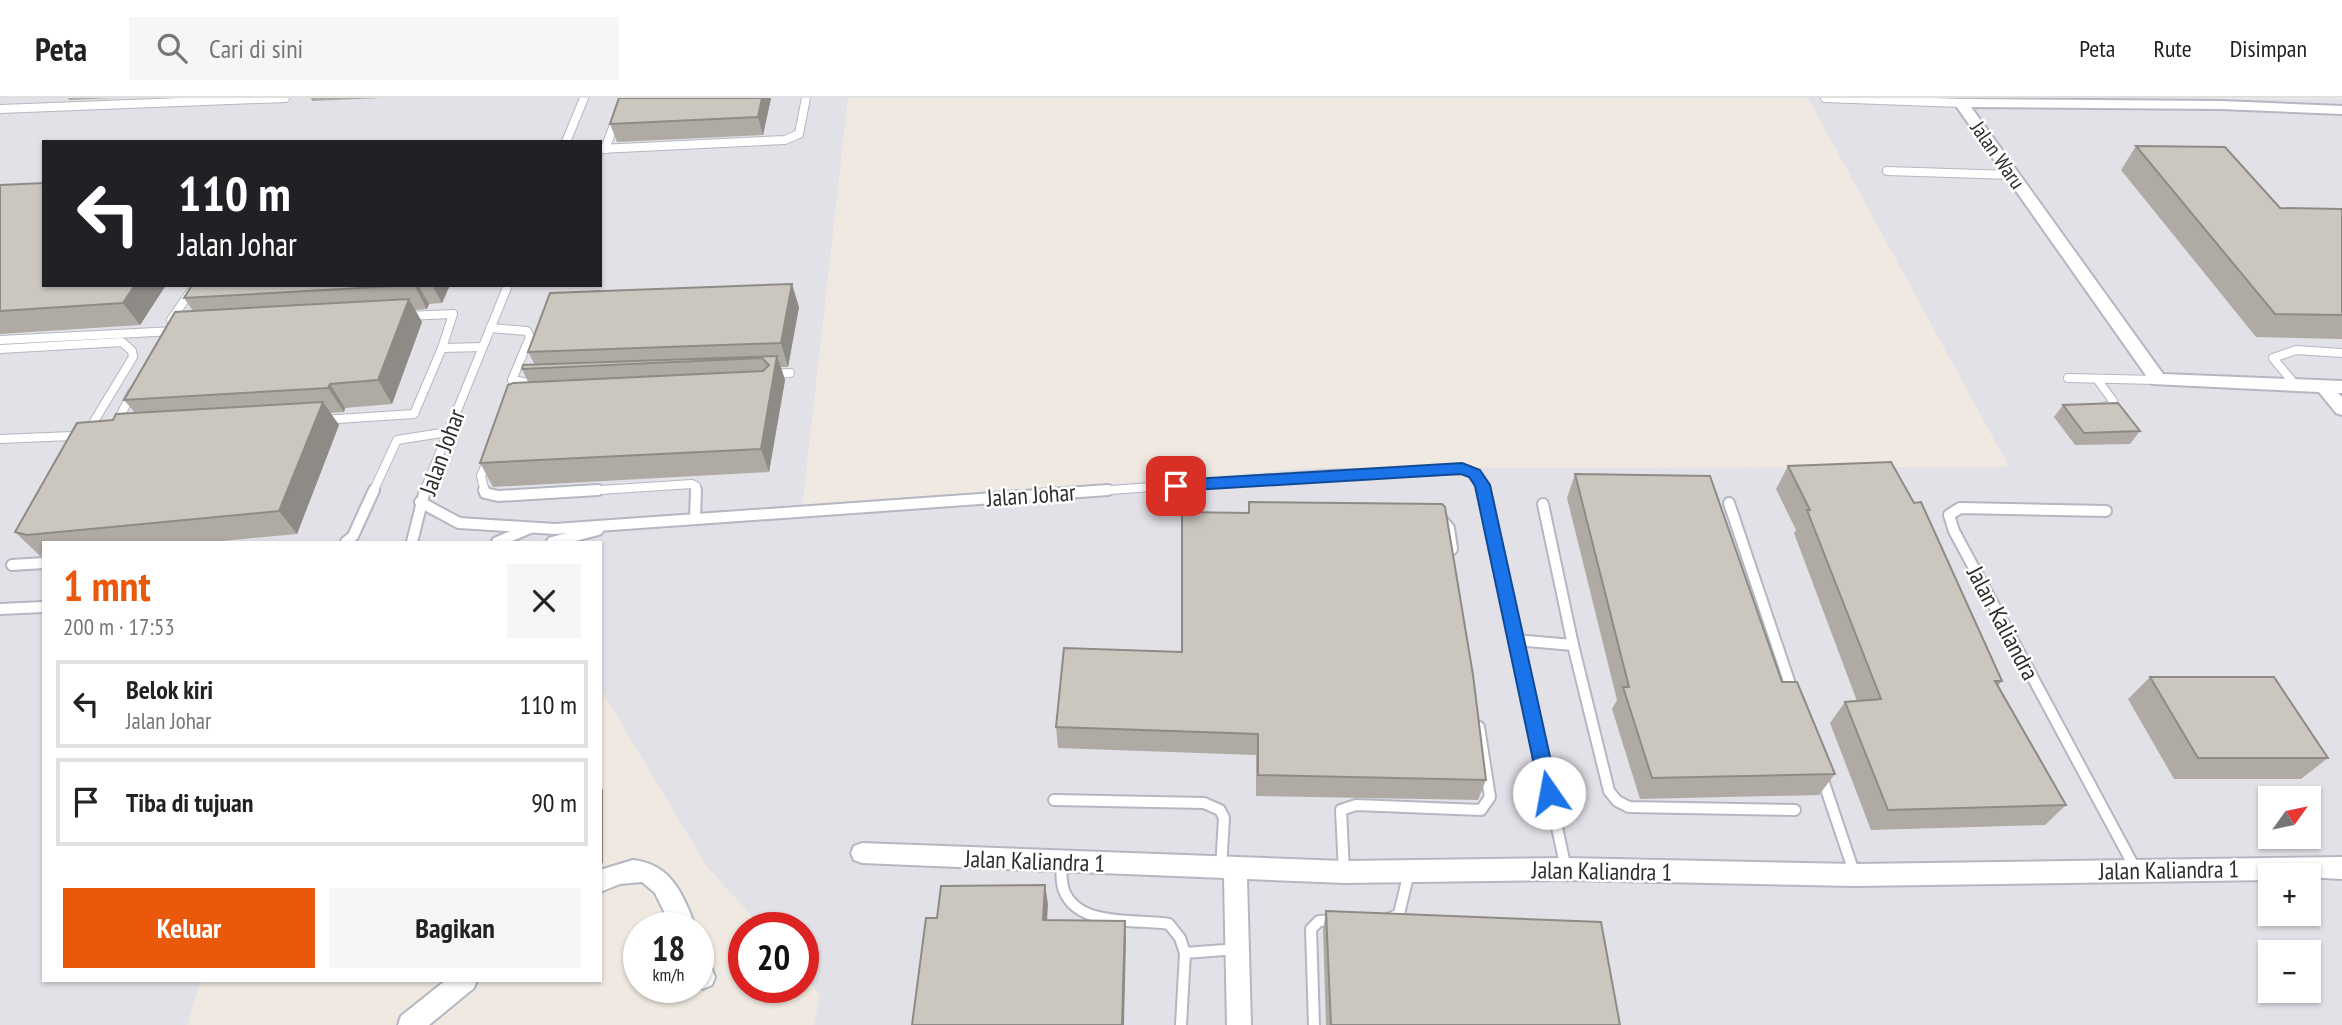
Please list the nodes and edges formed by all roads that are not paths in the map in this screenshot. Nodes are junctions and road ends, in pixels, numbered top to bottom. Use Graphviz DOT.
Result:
graph roads {
  1 [pos="42,98"];
  2 [pos="285,98"];
  3 [pos="583,98"];
  4 [pos="624,98"];
  5 [pos="806,98"];
  6 [pos="1825,98"];
  7 [pos="2201,101"];
  8 [pos="1961,103"];
  9 [pos="33,108"];
  10 [pos="0,109"];
  11 [pos="2342,110"];
  12 [pos="567,140"];
  13 [pos="603,149"];
  14 [pos="1887,171"];
  15 [pos="2012,175"];
  16 [pos="194,287"];
  17 [pos="507,287"];
  18 [pos="393,317"];
  19 [pos="491,328"];
  20 [pos="191,330"];
  21 [pos="164,332"];
  22 [pos="0,340"];
  23 [pos="158,344"];
  24 [pos="483,347"];
  25 [pos="442,348"];
  26 [pos="0,349"];
  27 [pos="2342,353"];
  28 [pos="790,373"];
  29 [pos="763,374"];
  30 [pos="2068,378"];
  31 [pos="139,379"];
  32 [pos="2097,379"];
  33 [pos="2158,380"];
  34 [pos="546,382"];
  35 [pos="2297,387"];
  36 [pos="2333,387"];
  37 [pos="2100,407"];
  38 [pos="2342,409"];
  39 [pos="316,420"];
  40 [pos="121,432"];
  41 [pos="448,432"];
  42 [pos="0,439"];
  43 [pos="491,452"];
  44 [pos="420,502"];
  45 [pos="1543,503"];
  46 [pos="1729,503"];
  47 [pos="2106,511"];
  48 [pos="1426,512"];
  49 [pos="695,519"];
  50 [pos="615,525"];
  51 [pos="528,529"];
  52 [pos="347,541"];
  53 [pos="412,541"];
  54 [pos="499,541"];
  55 [pos="556,541"];
  56 [pos="1453,555"];
  57 [pos="42,563"];
  58 [pos="12,565"];
  59 [pos="42,607"];
  60 [pos="0,610"];
  61 [pos="1516,640"];
  62 [pos="1573,645"];
  63 [pos="1798,707"];
  64 [pos="1478,716"];
  65 [pos="1820,771"];
  66 [pos="1055,800"];
  67 [pos="1795,810"];
  68 [pos="862,853"];
  69 [pos="1061,862"];
  70 [pos="2342,868"];
  71 [pos="1228,869"];
  72 [pos="1566,869"];
  73 [pos="2136,871"];
  74 [pos="1409,872"];
  75 [pos="1344,873"];
  76 [pos="1856,876"];
  77 [pos="602,880"];
  78 [pos="678,912"];
  79 [pos="1348,919"];
  80 [pos="1374,919"];
  81 [pos="1238,949"];
  82 [pos="1185,953"];
  83 [pos="463,982"];
  84 [pos="410,1025"];
  85 [pos="1181,1025"];
  86 [pos="1239,1025"];
  87 [pos="1314,1025"];
  1 -- 9 [label="lane"];
  2 -- 9 [label="lane"];
  3 -- 12 [label="lane"];
  4 -- 13 [label="lane"];
  5 -- 13 [label="lane"];
  6 -- 8 [label="lane"];
  7 -- 8 [label="street, Jalan Waru"];
  7 -- 11 [label="street, Jalan Waru"];
  8 -- 15 [label="street, Jalan Waru"];
  9 -- 10 [label="lane"];
  14 -- 15 [label="lane"];
  15 -- 33 [label="street, Jalan Waru"];
  16 -- 21 [label="lane"];
  17 -- 19 [label="lane, Jalan Johar"];
  18 -- 25 [label="lane"];
  19 -- 24 [label="lane, Jalan Johar"];
  19 -- 34 [label="lane"];
  20 -- 21 [label="lane"];
  21 -- 22 [label="lane"];
  21 -- 23 [label="lane"];
  24 -- 25 [label="lane"];
  24 -- 41 [label="lane, Jalan Johar"];
  25 -- 39 [label="lane"];
  26 -- 42 [label="lane"];
  27 -- 35 [label="lane"];
  28 -- 29 [label="lane"];
  30 -- 32 [label="lane"];
  31 -- 40 [label="lane"];
  32 -- 33 [label="lane"];
  32 -- 37 [label="lane"];
  33 -- 35 [label="street"];
  35 -- 36 [label="street"];
  36 -- 38 [label="street"];
  41 -- 44 [label="lane, Jalan Johar"];
  41 -- 52 [label="lane"];
  43 -- 49 [label="lane"];
  44 -- 51 [label="lane, Jalan Johar"];
  44 -- 53 [label="lane"];
  45 -- 62 [label="lane"];
  46 -- 63 [label="lane"];
  47 -- 73 [label="lane, Jalan Kaliandra"];
  48 -- 56 [label="lane"];
  49 -- 50 [label="lane, Jalan Johar"];
  49 -- 61 [label="lane, Jalan Johar"];
  50 -- 51 [label="lane, Jalan Johar"];
  50 -- 55 [label="lane"];
  51 -- 54 [label="lane"];
  57 -- 58 [label="lane"];
  59 -- 60 [label="lane"];
  61 -- 62 [label="lane"];
  61 -- 72 [label="lane, Jalan Johar"];
  62 -- 67 [label="lane"];
  64 -- 75 [label="lane"];
  65 -- 76 [label="lane"];
  66 -- 71 [label="lane"];
  68 -- 69 [label="street, Jalan Kaliandra 1"];
  69 -- 71 [label="street, Jalan Kaliandra 1"];
  69 -- 82 [label="lane"];
  70 -- 73 [label="street, Jalan Kaliandra 1"];
  71 -- 75 [label="street, Jalan Kaliandra 1"];
  71 -- 81 [label="street"];
  72 -- 74 [label="street, Jalan Kaliandra 1"];
  72 -- 76 [label="street, Jalan Kaliandra 1"];
  73 -- 76 [label="street, Jalan Kaliandra 1"];
  74 -- 75 [label="street, Jalan Kaliandra 1"];
  74 -- 80 [label="lane"];
  77 -- 78 [label="street"];
  79 -- 87 [label="lane"];
  81 -- 82 [label="lane"];
  81 -- 86 [label="street"];
  82 -- 85 [label="lane"];
  83 -- 84 [label="street"];
}
